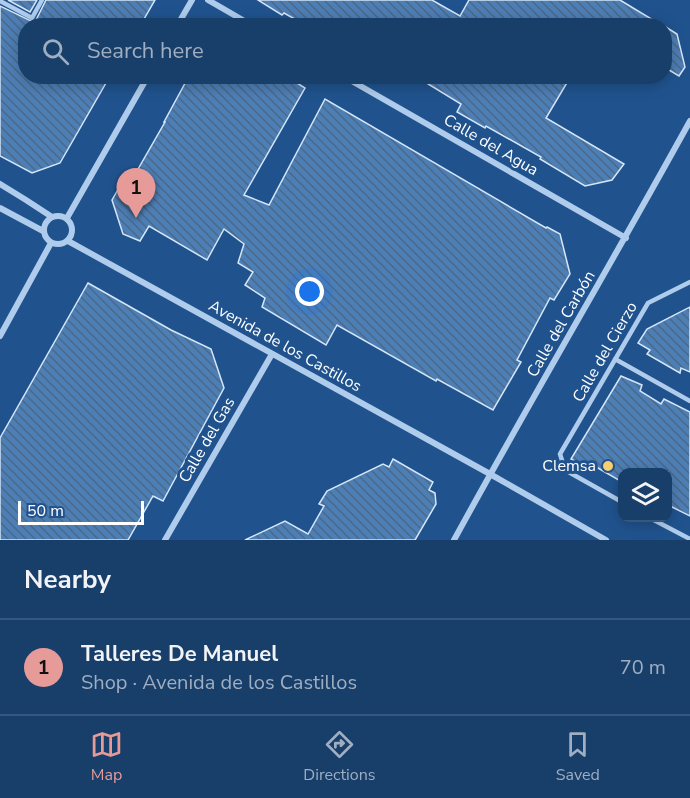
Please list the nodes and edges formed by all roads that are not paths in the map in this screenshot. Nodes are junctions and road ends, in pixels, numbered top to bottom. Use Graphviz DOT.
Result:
graph roads {
  1 [pos="42,0"];
  2 [pos="192,0"];
  3 [pos="208,0"];
  4 [pos="0,1"];
  5 [pos="182,18"];
  6 [pos="239,18"];
  7 [pos="143,84"];
  8 [pos="357,84"];
  9 [pos="690,121"];
  10 [pos="0,184"];
  11 [pos="0,208"];
  12 [pos="52,217"];
  13 [pos="67,218"];
  14 [pos="43,231"];
  15 [pos="626,238"];
  16 [pos="68,241"];
  17 [pos="51,243"];
  18 [pos="690,282"];
  19 [pos="0,336"];
  20 [pos="272,354"];
  21 [pos="615,359"];
  22 [pos="690,401"];
  23 [pos="490,474"];
  24 [pos="618,500"];
  25 [pos="658,522"];
  26 [pos="690,539"];
  27 [pos="165,540"];
  28 [pos="454,540"];
  29 [pos="606,540"];
  1 -- 4 [label="lane"];
  2 -- 5 [label="street"];
  3 -- 6 [label="street"];
  7 -- 13 [label="street"];
  8 -- 15 [label="street, Calle del Agua"];
  9 -- 15 [label="street, Calle del Carbón"];
  10 -- 12 [label="street"];
  11 -- 14 [label="street"];
  12 -- 13 [label="street"];
  12 -- 14 [label="street"];
  13 -- 16 [label="street"];
  14 -- 17 [label="street"];
  15 -- 23 [label="street, Calle del Carbón"];
  16 -- 17 [label="street"];
  16 -- 20 [label="street, Avenida de los Castillos"];
  17 -- 19 [label="street"];
  18 -- 21 [label="lane, Calle del Cierzo"];
  20 -- 23 [label="street, Avenida de los Castillos"];
  20 -- 27 [label="street, Calle del Gas"];
  21 -- 22 [label="lane"];
  21 -- 24 [label="lane, Calle del Cierzo"];
  23 -- 28 [label="street, Calle del Carbón"];
  23 -- 29 [label="street, Avenida de los Castillos"];
  25 -- 26 [label="lane"];
}
